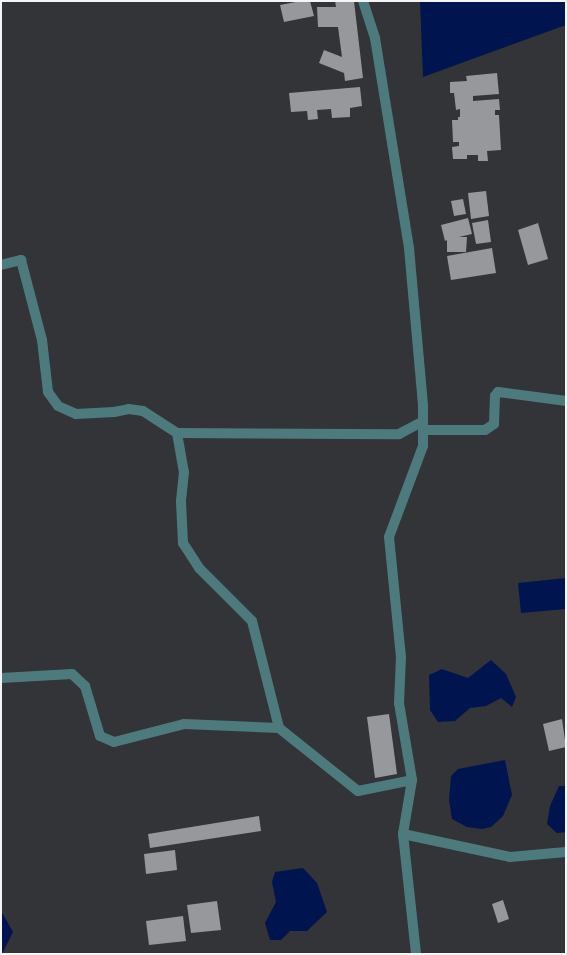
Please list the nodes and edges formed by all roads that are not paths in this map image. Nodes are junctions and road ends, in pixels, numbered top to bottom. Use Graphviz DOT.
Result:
graph roads {
  1 [pos="364,1"];
  2 [pos="1,265"];
  3 [pos="566,401"];
  4 [pos="423,426"];
  5 [pos="177,433"];
  6 [pos="1,678"];
  7 [pos="279,728"];
  8 [pos="412,780"];
  9 [pos="403,834"];
  10 [pos="566,852"];
  11 [pos="416,954"];
  1 -- 4 [label="street"];
  2 -- 5 [label="street"];
  3 -- 4 [label="street"];
  4 -- 5 [label="street"];
  4 -- 8 [label="street"];
  5 -- 7 [label="street"];
  6 -- 7 [label="street"];
  7 -- 8 [label="street"];
  8 -- 9 [label="street"];
  9 -- 10 [label="street"];
  9 -- 11 [label="street"];
}
